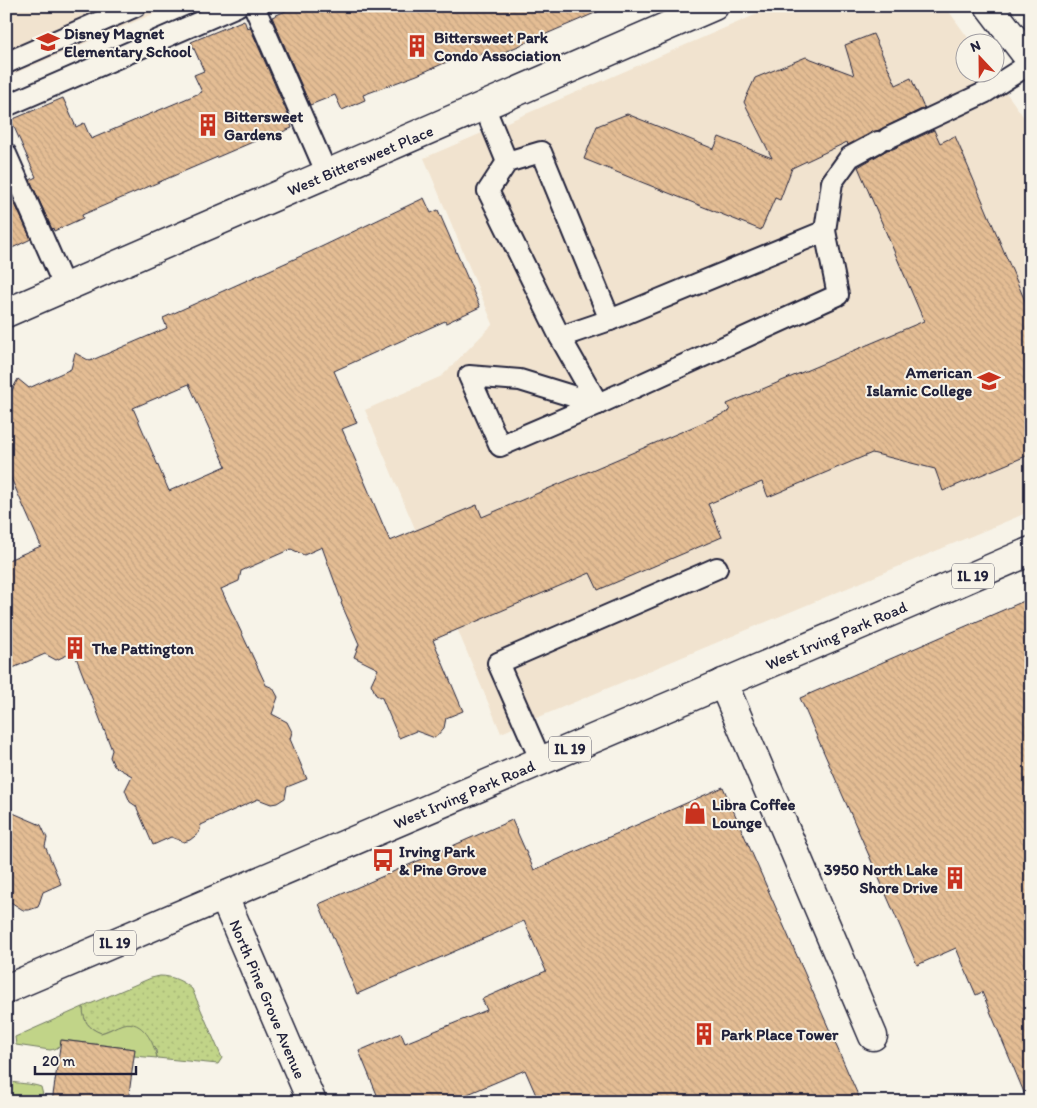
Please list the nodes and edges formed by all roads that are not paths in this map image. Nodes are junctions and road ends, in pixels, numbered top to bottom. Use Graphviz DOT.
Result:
graph roads {
  1 [pos="136,6"];
  2 [pos="237,6"];
  3 [pos="254,6"];
  4 [pos="714,6"];
  5 [pos="989,6"];
  6 [pos="1031,62"];
  7 [pos="6,63"];
  8 [pos="6,106"];
  9 [pos="484,106"];
  10 [pos="6,154"];
  11 [pos="507,162"];
  12 [pos="327,174"];
  13 [pos="824,232"];
  14 [pos="65,288"];
  15 [pos="6,313"];
  16 [pos="610,320"];
  17 [pos="560,337"];
  18 [pos="598,404"];
  19 [pos="1031,551"];
  20 [pos="718,568"];
  21 [pos="723,684"];
  22 [pos="541,761"];
  23 [pos="224,897"];
  24 [pos="6,989"];
  25 [pos="874,1036"];
  26 [pos="312,1102"];
  1 -- 7 [label="lane"];
  2 -- 8 [label="lane"];
  3 -- 12 [label="lane"];
  4 -- 9 [label="street, West Bittersweet Place"];
  5 -- 6 [label="street"];
  6 -- 13 [label="lane"];
  9 -- 11 [label="lane"];
  9 -- 12 [label="street, West Bittersweet Place"];
  10 -- 14 [label="lane"];
  11 -- 16 [label="lane"];
  11 -- 17 [label="lane"];
  12 -- 14 [label="street, West Bittersweet Place"];
  13 -- 16 [label="lane"];
  13 -- 18 [label="lane"];
  14 -- 15 [label="street, West Bittersweet Place"];
  16 -- 17 [label="lane"];
  17 -- 18 [label="lane"];
  18 -- 18 [label="lane"];
  19 -- 21 [label="street, West Irving Park Road / IL 19"];
  20 -- 22 [label="lane"];
  21 -- 22 [label="street, West Irving Park Road / IL 19"];
  21 -- 25 [label="street"];
  22 -- 23 [label="street, West Irving Park Road / IL 19"];
  23 -- 24 [label="street, West Irving Park Road / IL 19"];
  23 -- 26 [label="street, North Pine Grove Avenue"];
}
